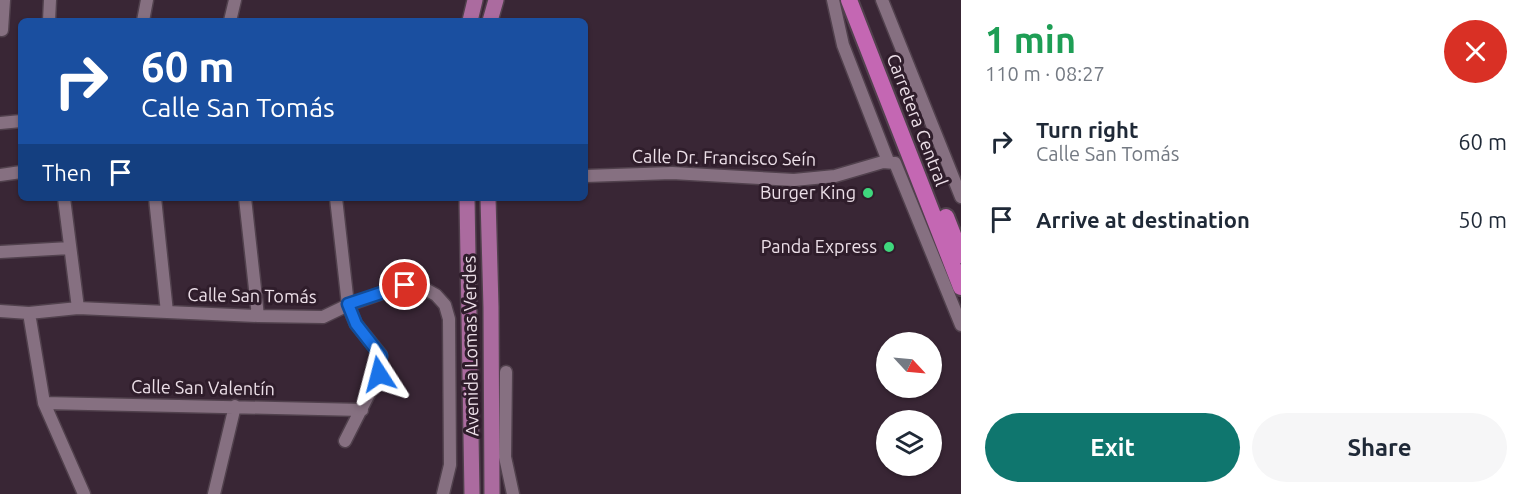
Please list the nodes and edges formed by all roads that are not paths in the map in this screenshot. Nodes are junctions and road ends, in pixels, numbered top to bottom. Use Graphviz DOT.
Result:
graph roads {
  1 [pos="4,0"];
  2 [pos="50,0"];
  3 [pos="147,0"];
  4 [pos="235,0"];
  5 [pos="475,0"];
  6 [pos="496,0"];
  7 [pos="833,0"];
  8 [pos="882,0"];
  9 [pos="852,1"];
  10 [pos="49,18"];
  11 [pos="143,18"];
  12 [pos="231,18"];
  13 [pos="471,18"];
  14 [pos="491,18"];
  15 [pos="2,30"];
  16 [pos="18,121"];
  17 [pos="0,123"];
  18 [pos="892,162"];
  19 [pos="18,172"];
  20 [pos="957,172"];
  21 [pos="0,175"];
  22 [pos="588,176"];
  23 [pos="961,197"];
  24 [pos="64,201"];
  25 [pos="154,201"];
  26 [pos="245,201"];
  27 [pos="336,201"];
  28 [pos="467,201"];
  29 [pos="488,201"];
  30 [pos="70,248"];
  31 [pos="0,252"];
  32 [pos="961,255"];
  33 [pos="961,287"];
  34 [pos="348,304"];
  35 [pos="78,308"];
  36 [pos="0,311"];
  37 [pos="29,312"];
  38 [pos="167,312"];
  39 [pos="258,316"];
  40 [pos="961,325"];
  41 [pos="506,372"];
  42 [pos="44,403"];
  43 [pos="235,406"];
  44 [pos="362,410"];
  45 [pos="345,441"];
  46 [pos="84,494"];
  47 [pos="214,494"];
  48 [pos="443,494"];
  49 [pos="472,494"];
  50 [pos="492,494"];
  51 [pos="513,494"];
  1 -- 15 [label="street"];
  2 -- 10 [label="street"];
  3 -- 11 [label="street"];
  4 -- 12 [label="street"];
  5 -- 13 [label="main road"];
  6 -- 14 [label="main road"];
  7 -- 18 [label="street"];
  8 -- 20 [label="street"];
  9 -- 32 [label="highway, Carretera Central"];
  9 -- 33 [label="highway, Carretera Central"];
  16 -- 17 [label="street"];
  18 -- 22 [label="street, Calle Dr. Francisco Seín"];
  18 -- 40 [label="street"];
  19 -- 21 [label="street"];
  20 -- 23 [label="street"];
  24 -- 30 [label="street"];
  25 -- 38 [label="street"];
  26 -- 39 [label="street"];
  27 -- 34 [label="street"];
  28 -- 49 [label="main road, Avenida Lomas Verdes"];
  29 -- 50 [label="main road, Avenida Lomas Verdes"];
  30 -- 31 [label="street"];
  30 -- 35 [label="street"];
  34 -- 39 [label="street, Calle San Tomás"];
  34 -- 44 [label="street"];
  34 -- 48 [label="street, Calle San Tomás"];
  35 -- 37 [label="street, Calle San Tomás"];
  35 -- 38 [label="street, Calle San Tomás"];
  36 -- 37 [label="street, Calle San Tomás"];
  37 -- 42 [label="street"];
  38 -- 39 [label="street, Calle San Tomás"];
  41 -- 51 [label="street"];
  42 -- 43 [label="street, Calle San Valentín"];
  42 -- 46 [label="street"];
  43 -- 44 [label="street, Calle San Valentín"];
  43 -- 47 [label="street"];
  44 -- 45 [label="street"];
}
